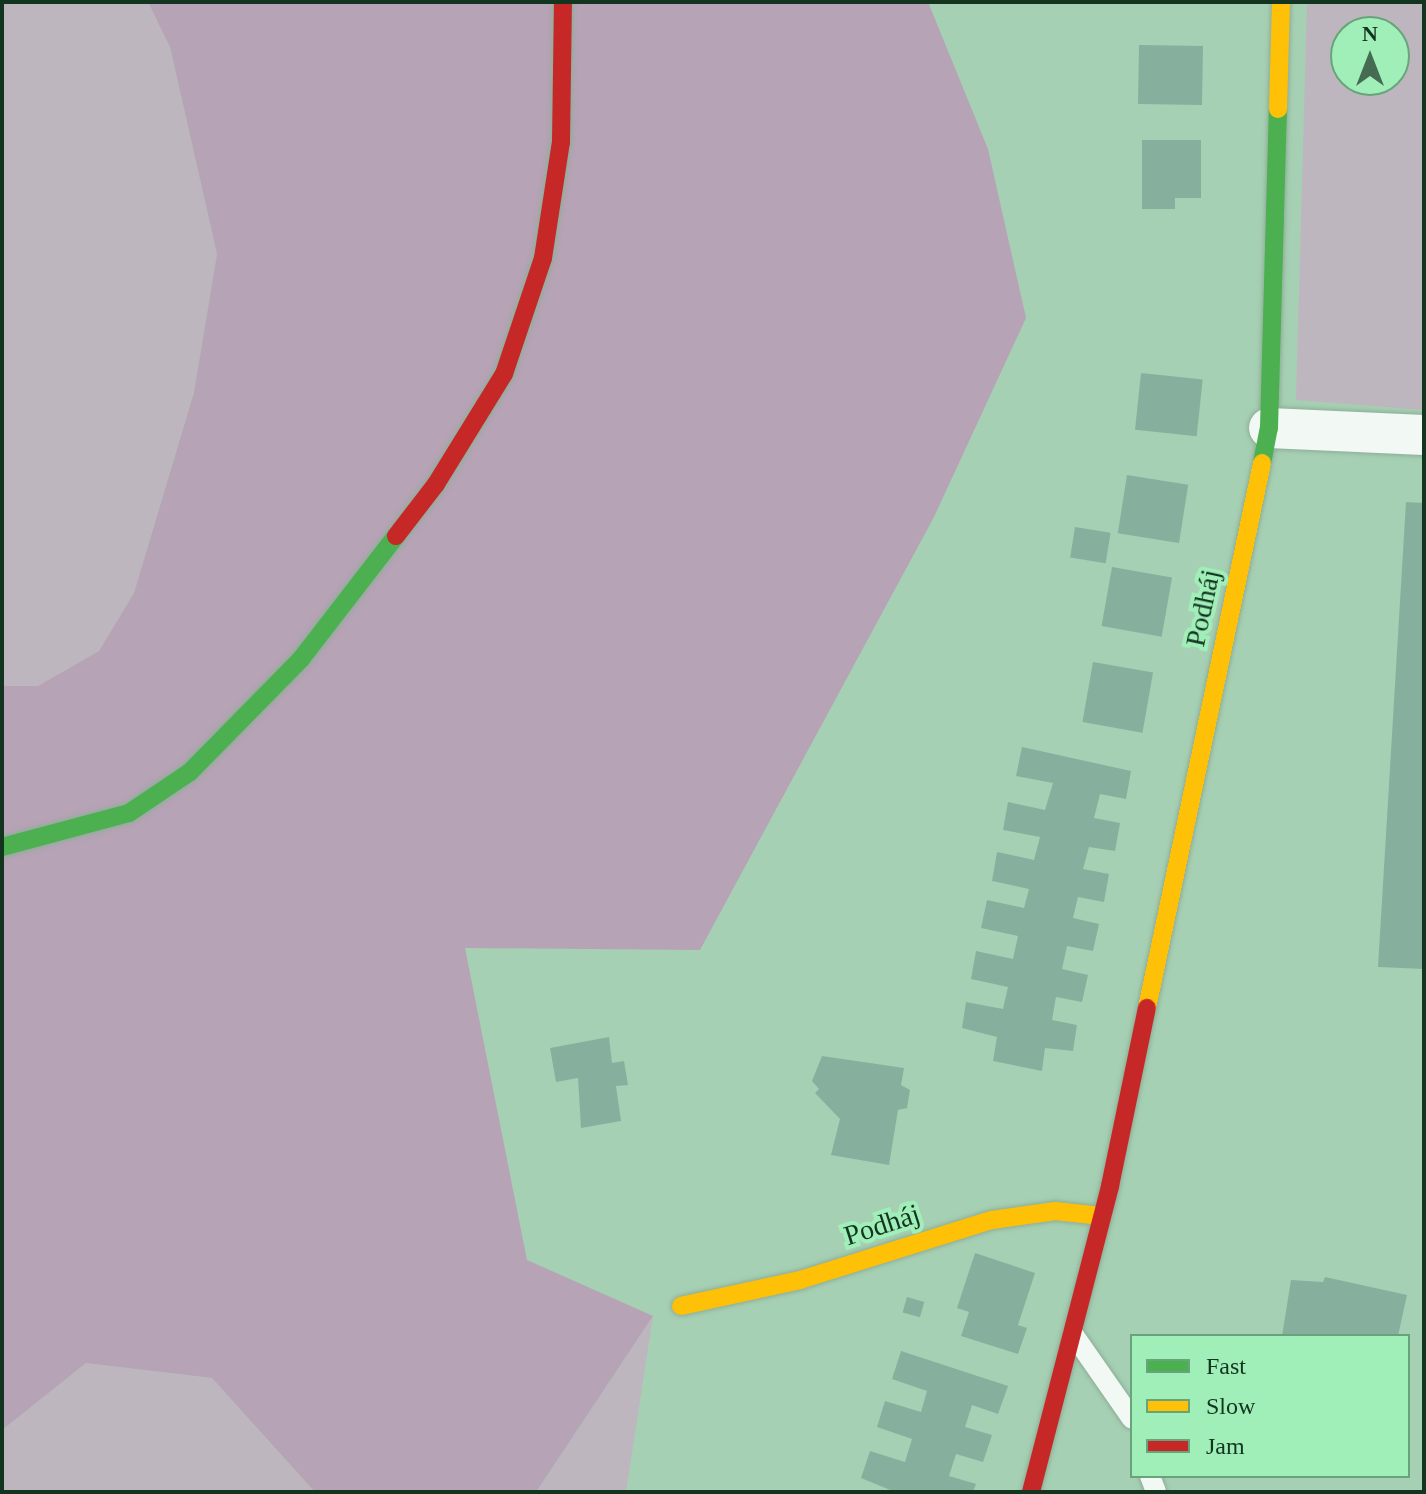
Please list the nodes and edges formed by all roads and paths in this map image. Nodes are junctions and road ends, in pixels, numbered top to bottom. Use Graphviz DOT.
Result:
graph roads {
  1 [pos="563,2"];
  2 [pos="1281,2"];
  3 [pos="1269,428"];
  4 [pos="1424,435"];
  5 [pos="2,847"];
  6 [pos="1102,1216"];
  7 [pos="681,1306"];
  8 [pos="1072,1333"];
  9 [pos="1130,1416"];
  10 [pos="1031,1492"];
  1 -- 5 [label="street"];
  2 -- 3 [label="street, Podháj"];
  3 -- 4 [label="street"];
  3 -- 6 [label="street, Podháj"];
  6 -- 7 [label="street, Podháj"];
  6 -- 8 [label="street, Podháj"];
  8 -- 9 [label="lane"];
  8 -- 10 [label="street, Podháj"];
}
